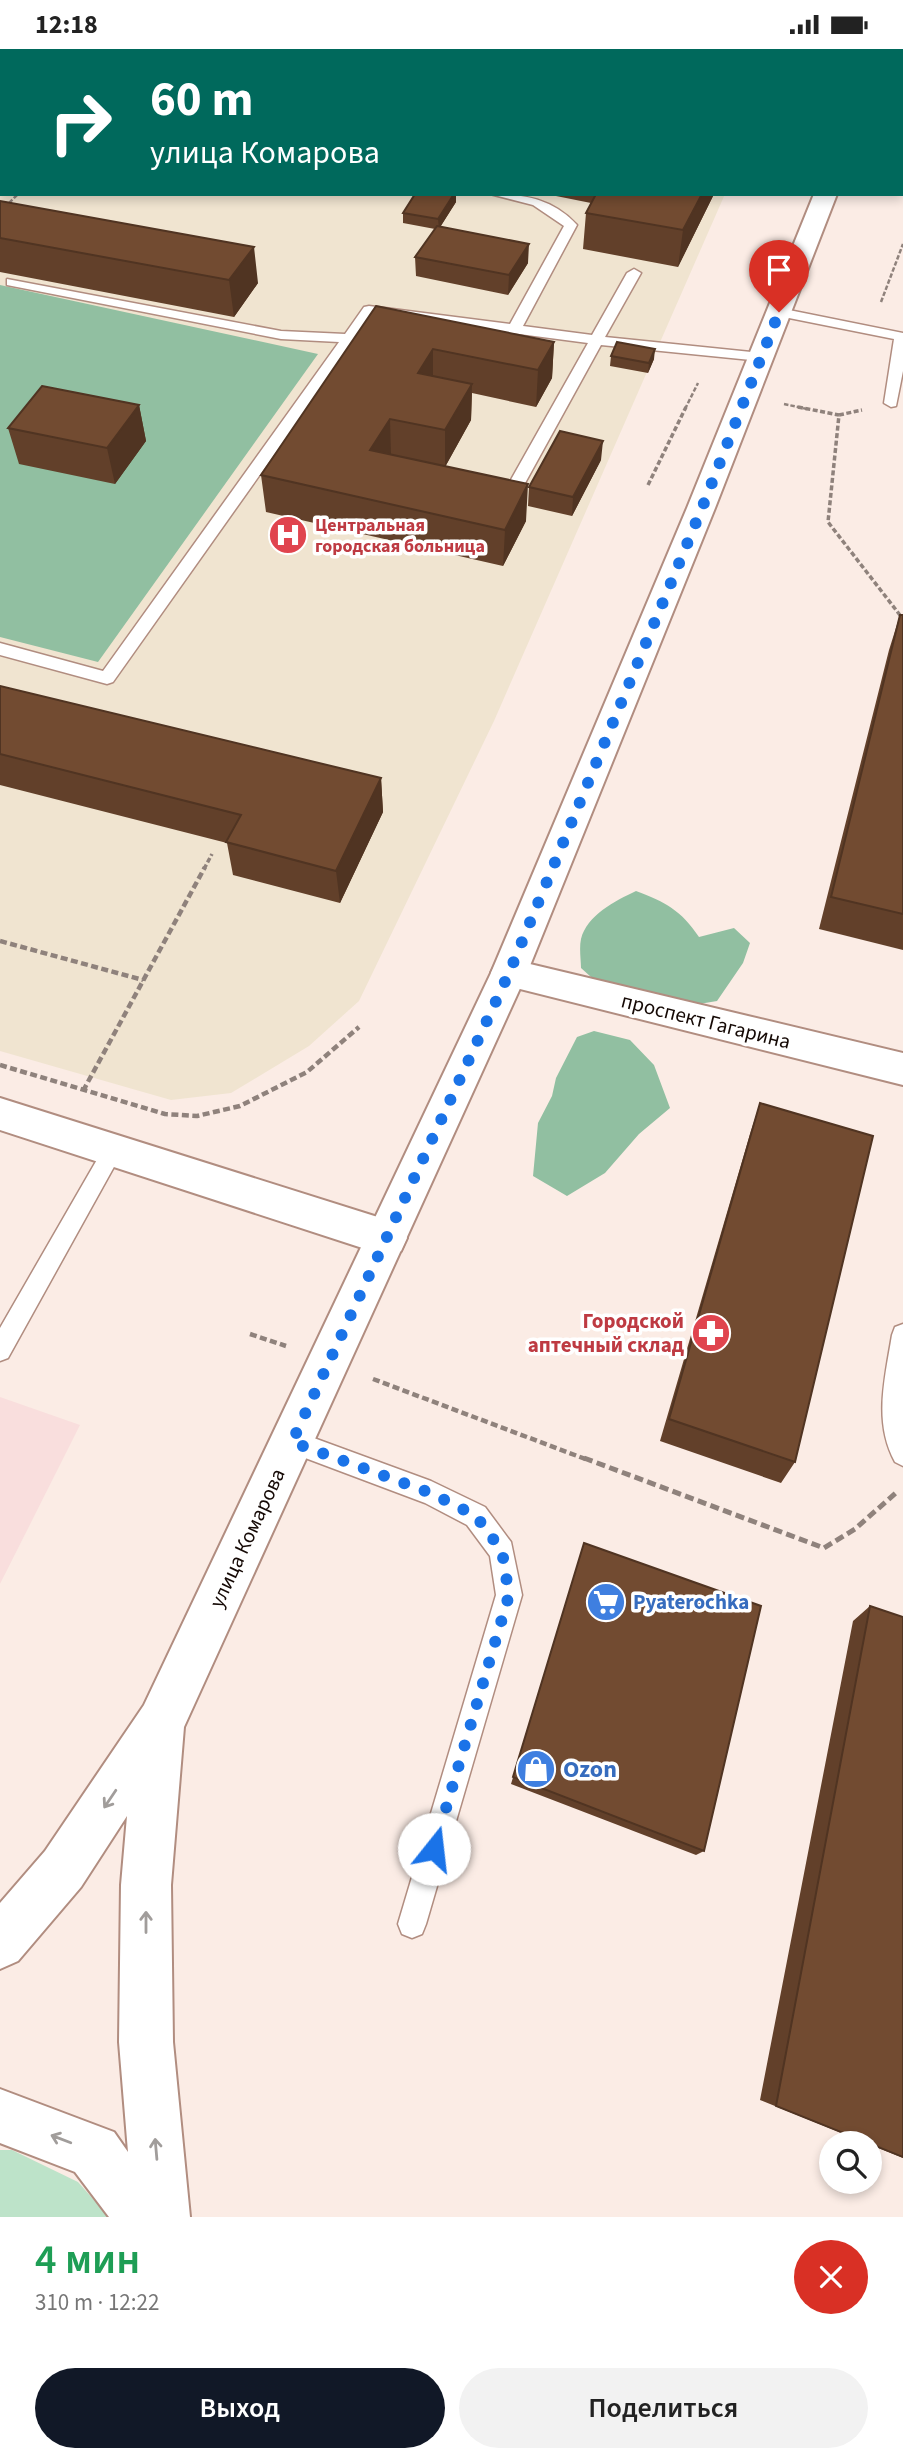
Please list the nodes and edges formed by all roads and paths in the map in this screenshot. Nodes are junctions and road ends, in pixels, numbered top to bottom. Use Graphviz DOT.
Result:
graph roads {
  1 [pos="16,196"];
  2 [pos="506,196"];
  3 [pos="825,196"];
  4 [pos="0,212"];
  5 [pos="903,244"];
  6 [pos="634,273"];
  7 [pos="12,282"];
  8 [pos="779,312"];
  9 [pos="515,327"];
  10 [pos="870,331"];
  11 [pos="902,337"];
  12 [pos="348,338"];
  13 [pos="598,338"];
  14 [pos="761,357"];
  15 [pos="746,396"];
  16 [pos="891,403"];
  17 [pos="648,485"];
  18 [pos="511,494"];
  19 [pos="903,619"];
  20 [pos="0,649"];
  21 [pos="212,854"];
  22 [pos="0,941"];
  23 [pos="509,973"];
  24 [pos="143,980"];
  25 [pos="359,1027"];
  26 [pos="0,1065"];
  27 [pos="903,1069"];
  28 [pos="83,1091"];
  29 [pos="0,1114"];
  30 [pos="113,1150"];
  31 [pos="387,1238"];
  32 [pos="250,1334"];
  33 [pos="903,1335"];
  34 [pos="0,1350"];
  35 [pos="329,1362"];
  36 [pos="292,1442"];
  37 [pos="903,1454"];
  38 [pos="903,1486"];
  39 [pos="161,1722"];
  40 [pos="412,1924"];
  41 [pos="0,1943"];
  42 [pos="0,2116"];
  43 [pos="144,2217"];
  44 [pos="162,2217"];
  1 -- 4 [label="path"];
  2 -- 9 [label="lane"];
  3 -- 8 [label="main road, улица Комарова"];
  5 -- 10 [label="path"];
  6 -- 13 [label="lane"];
  7 -- 12 [label="lane"];
  8 -- 10 [label="lane"];
  8 -- 14 [label="main road, улица Комарова"];
  9 -- 12 [label="lane"];
  9 -- 13 [label="lane"];
  10 -- 11 [label="lane"];
  11 -- 16 [label="lane"];
  12 -- 20 [label="lane"];
  13 -- 14 [label="lane"];
  13 -- 18 [label="lane"];
  14 -- 15 [label="main road, улица Комарова"];
  15 -- 17 [label="path"];
  15 -- 19 [label="path"];
  15 -- 23 [label="main road, улица Комарова"];
  21 -- 24 [label="path"];
  22 -- 24 [label="path"];
  23 -- 27 [label="main road, проспект Гагарина"];
  23 -- 31 [label="main road, улица Комарова"];
  24 -- 28 [label="path"];
  25 -- 28 [label="path"];
  26 -- 28 [label="path"];
  29 -- 30 [label="main road"];
  30 -- 31 [label="main road"];
  30 -- 34 [label="lane"];
  31 -- 35 [label="main road, улица Комарова"];
  32 -- 35 [label="path"];
  33 -- 37 [label="lane"];
  35 -- 36 [label="main road, улица Комарова"];
  35 -- 38 [label="path"];
  36 -- 39 [label="main road, улица Комарова"];
  36 -- 40 [label="lane"];
  39 -- 41 [label="main road, one-way"];
  44 -- 39 [label="main road, one-way"];
  43 -- 42 [label="main road, one-way"];
}
